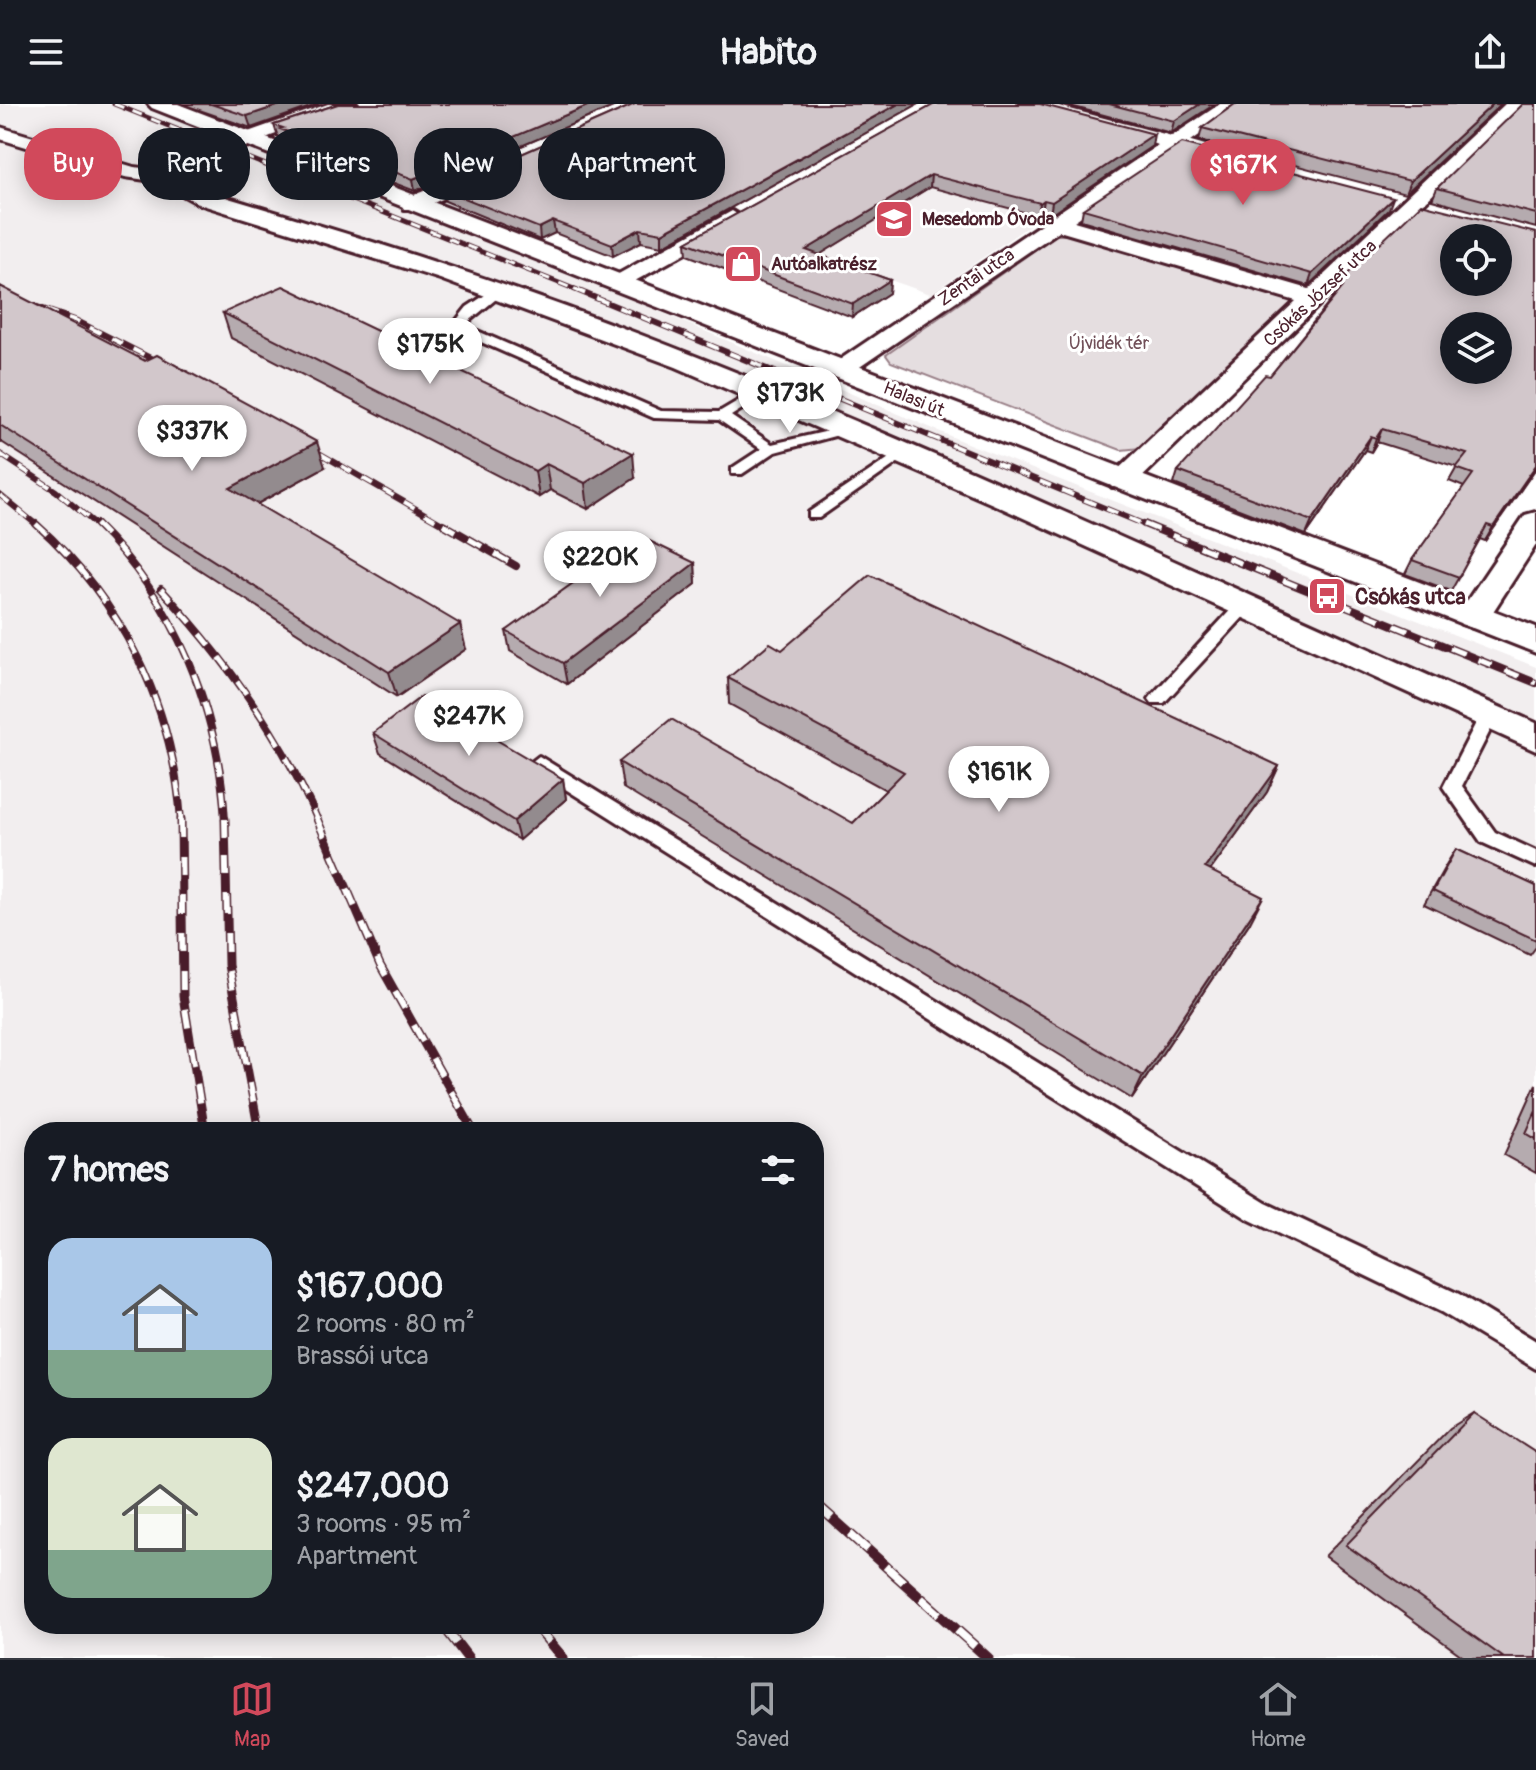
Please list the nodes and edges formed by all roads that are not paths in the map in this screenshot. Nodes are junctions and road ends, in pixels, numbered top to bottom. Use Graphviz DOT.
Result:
graph roads {
  1 [pos="159,104"];
  2 [pos="347,104"];
  3 [pos="1029,104"];
  4 [pos="1233,104"];
  5 [pos="1516,104"];
  6 [pos="0,133"];
  7 [pos="252,139"];
  8 [pos="1175,143"];
  9 [pos="1249,163"];
  10 [pos="138,174"];
  11 [pos="1382,198"];
  12 [pos="210,200"];
  13 [pos="421,200"];
  14 [pos="412,204"];
  15 [pos="756,204"];
  16 [pos="1412,206"];
  17 [pos="1439,213"];
  18 [pos="1057,223"];
  19 [pos="616,282"];
  20 [pos="500,291"];
  21 [pos="1314,298"];
  22 [pos="839,369"];
  23 [pos="758,393"];
  24 [pos="722,416"];
  25 [pos="846,431"];
  26 [pos="770,449"];
  27 [pos="901,454"];
  28 [pos="737,471"];
  29 [pos="1122,481"];
  30 [pos="814,515"];
  31 [pos="1536,521"];
  32 [pos="1243,607"];
  33 [pos="1473,617"];
  34 [pos="1536,641"];
  35 [pos="1158,699"];
  36 [pos="1488,717"];
  37 [pos="1536,738"];
  38 [pos="539,763"];
  39 [pos="1536,859"];
  40 [pos="1536,1356"];
  1 -- 7 [label="main road, Halasi út"];
  2 -- 7 [label="street"];
  3 -- 8 [label="street"];
  4 -- 8 [label="street, Zentai utca"];
  5 -- 16 [label="street, Csókás József utca"];
  6 -- 10 [label="street"];
  7 -- 14 [label="main road, Halasi út"];
  8 -- 9 [label="street"];
  8 -- 18 [label="street, Zentai utca"];
  11 -- 16 [label="street"];
  12 -- 20 [label="street"];
  13 -- 14 [label="street"];
  14 -- 19 [label="main road, Halasi út"];
  15 -- 19 [label="street"];
  16 -- 17 [label="street"];
  16 -- 21 [label="street, Csókás József utca"];
  18 -- 21 [label="street"];
  18 -- 22 [label="street, Zentai utca"];
  19 -- 22 [label="main road, Halasi út"];
  20 -- 23 [label="street"];
  20 -- 24 [label="lane"];
  21 -- 29 [label="street, Csókás József utca"];
  22 -- 29 [label="main road, Halasi út"];
  23 -- 24 [label="lane"];
  23 -- 25 [label="street"];
  24 -- 26 [label="lane"];
  25 -- 26 [label="lane"];
  25 -- 27 [label="street"];
  26 -- 28 [label="lane"];
  27 -- 30 [label="lane"];
  27 -- 32 [label="street"];
  29 -- 33 [label="main road, Halasi út"];
  31 -- 33 [label="street"];
  32 -- 35 [label="lane"];
  32 -- 36 [label="street"];
  33 -- 34 [label="main road, Halasi út"];
  36 -- 37 [label="street"];
  36 -- 39 [label="lane"];
  38 -- 40 [label="lane"];
}
